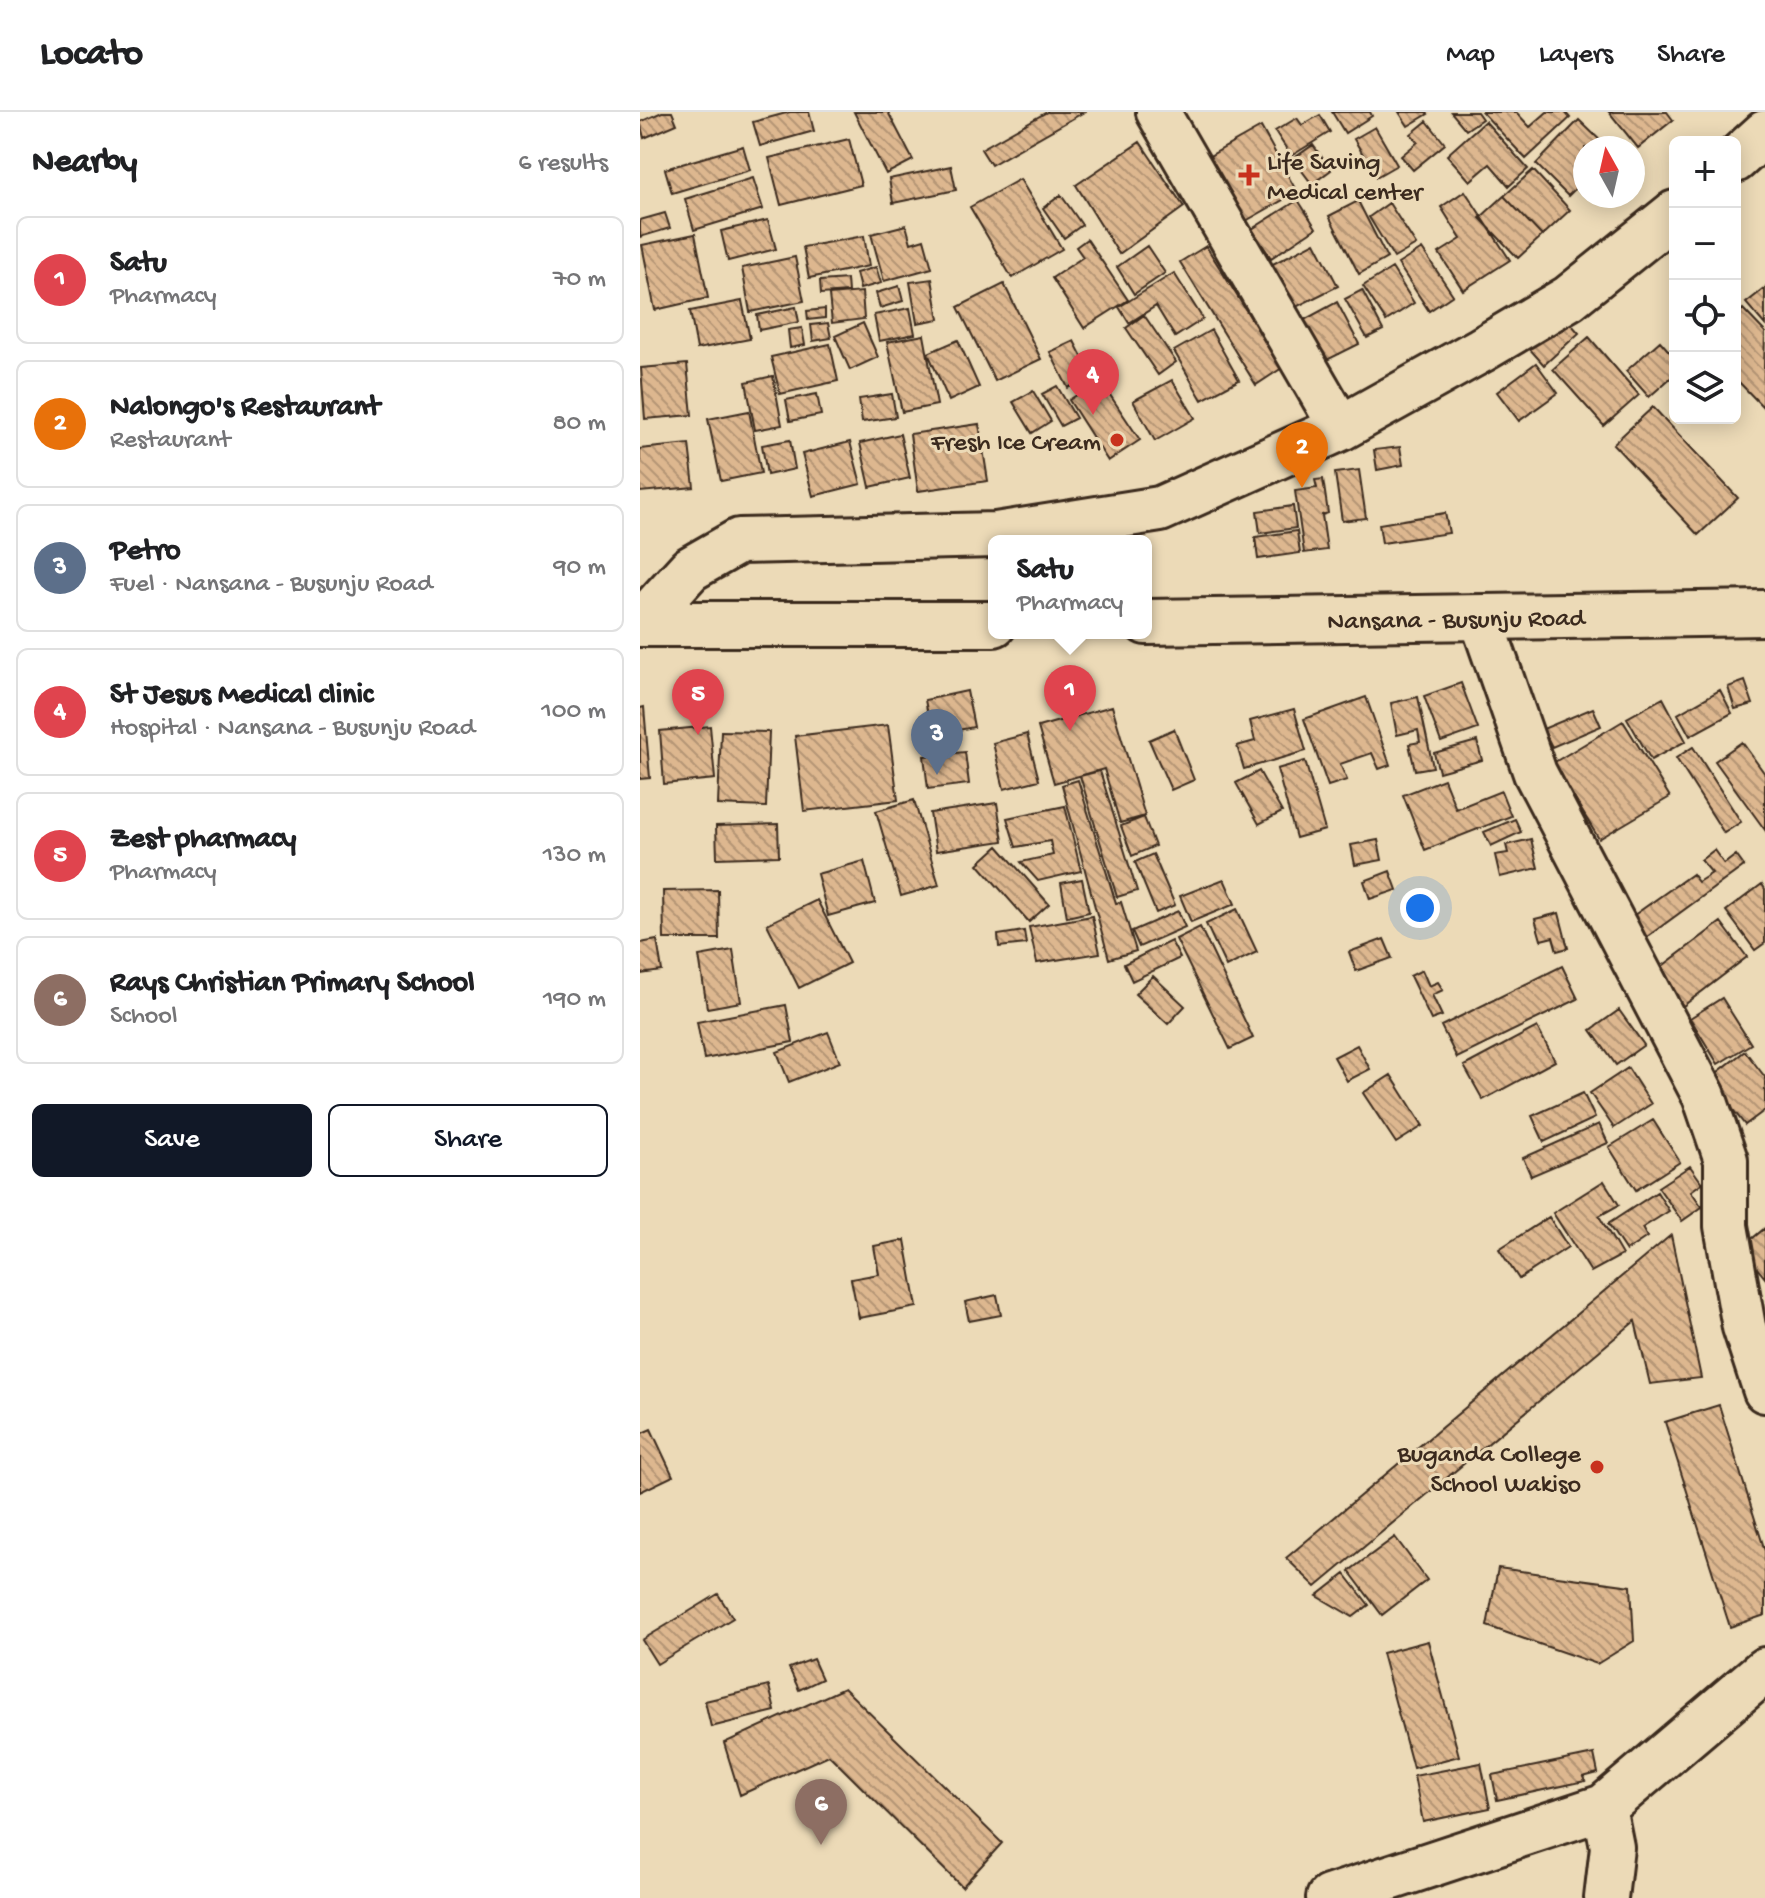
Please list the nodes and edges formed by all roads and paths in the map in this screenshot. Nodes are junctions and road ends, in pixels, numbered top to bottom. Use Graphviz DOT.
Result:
graph roads {
  1 [pos="1158,112"];
  2 [pos="1765,133"];
  3 [pos="1741,155"];
  4 [pos="1669,218"];
  5 [pos="1341,428"];
  6 [pos="988,535"];
  7 [pos="996,535"];
  8 [pos="1765,613"];
  9 [pos="1481,618"];
  10 [pos="1152,622"];
  11 [pos="640,624"];
  12 [pos="988,624"];
  13 [pos="1765,1391"];
  14 [pos="1765,1670"];
  15 [pos="1604,1807"];
  16 [pos="1329,1898"];
  17 [pos="1606,1898"];
  1 -- 5 [label="street"];
  2 -- 3 [label="street"];
  4 -- 5 [label="street"];
  5 -- 7 [label="street"];
  6 -- 11 [label="street"];
  8 -- 9 [label="street, Nansana - Busunju Road"];
  9 -- 10 [label="street, Nansana - Busunju Road"];
  9 -- 13 [label="street"];
  11 -- 12 [label="street"];
  14 -- 15 [label="street"];
  15 -- 16 [label="street"];
  15 -- 17 [label="street"];
}
